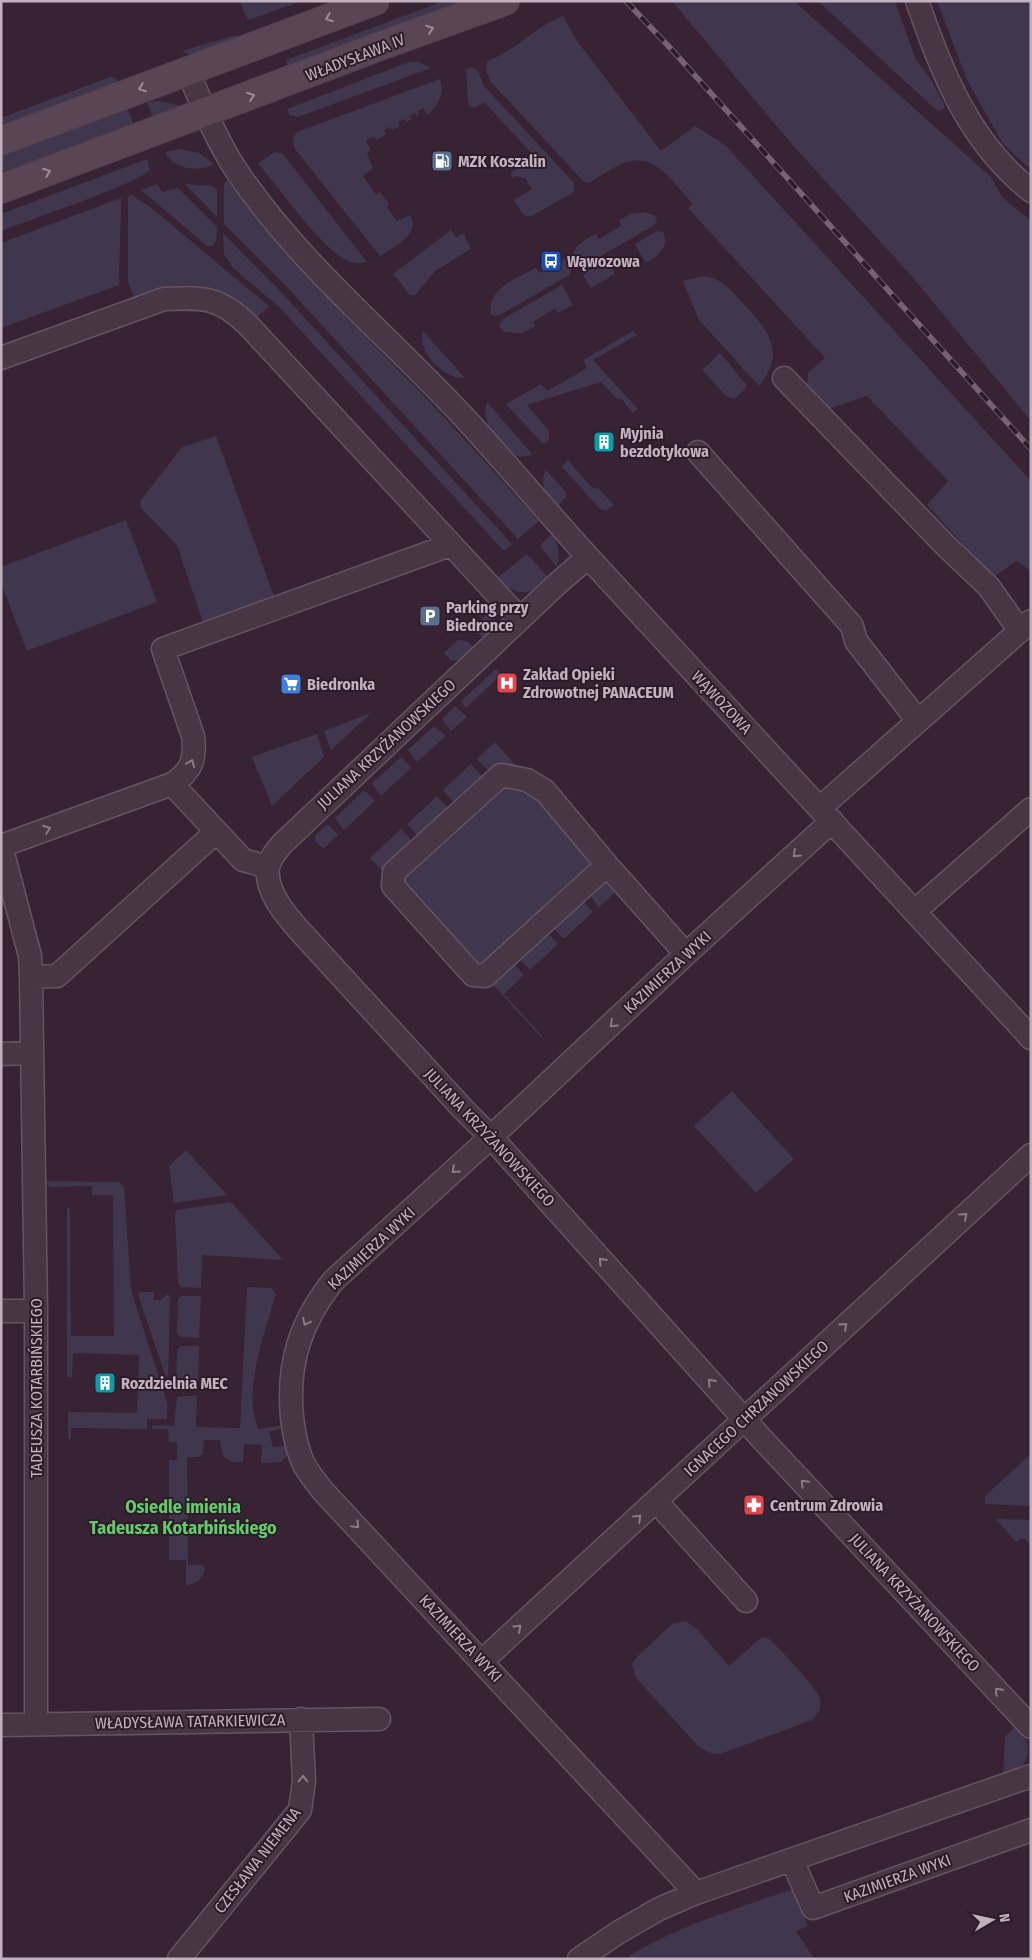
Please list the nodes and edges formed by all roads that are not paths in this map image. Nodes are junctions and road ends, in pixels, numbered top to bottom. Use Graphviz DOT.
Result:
graph roads {
  1 [pos="375,1"];
  2 [pos="505,1"];
  3 [pos="917,1"];
  4 [pos="188,71"];
  5 [pos="205,113"];
  6 [pos="1,141"];
  7 [pos="1,189"];
  8 [pos="1031,191"];
  9 [pos="1,358"];
  10 [pos="784,378"];
  11 [pos="698,452"];
  12 [pos="450,545"];
  13 [pos="588,557"];
  14 [pos="520,619"];
  15 [pos="1026,626"];
  16 [pos="918,721"];
  17 [pos="172,784"];
  18 [pos="1031,809"];
  19 [pos="826,814"];
  20 [pos="216,832"];
  21 [pos="1,846"];
  22 [pos="607,865"];
  23 [pos="268,867"];
  24 [pos="915,911"];
  25 [pos="686,954"];
  26 [pos="31,977"];
  27 [pos="1031,1038"];
  28 [pos="32,1053"];
  29 [pos="1,1054"];
  30 [pos="491,1137"];
  31 [pos="1031,1156"];
  32 [pos="1,1310"];
  33 [pos="36,1310"];
  34 [pos="744,1418"];
  35 [pos="656,1501"];
  36 [pos="746,1601"];
  37 [pos="482,1661"];
  38 [pos="302,1719"];
  39 [pos="379,1720"];
  40 [pos="36,1723"];
  41 [pos="1,1724"];
  42 [pos="1031,1727"];
  43 [pos="1031,1776"];
  44 [pos="1031,1830"];
  45 [pos="792,1860"];
  46 [pos="696,1893"];
  47 [pos="179,1959"];
  48 [pos="579,1959"];
  1 -- 4 [label="main road, one-way"];
  5 -- 2 [label="main road, WŁADYSŁAWA IV, one-way"];
  3 -- 8 [label="street"];
  4 -- 5 [label="street"];
  4 -- 6 [label="main road, one-way"];
  7 -- 5 [label="main road, WŁADYSŁAWA IV, one-way"];
  5 -- 13 [label="street, WĄWOZOWA"];
  9 -- 12 [label="street"];
  10 -- 15 [label="street"];
  11 -- 16 [label="street"];
  12 -- 14 [label="street"];
  17 -- 12 [label="street, one-way"];
  13 -- 14 [label="street, JULIANA KRZYŻANOWSKIEGO"];
  13 -- 19 [label="street, WĄWOZOWA"];
  14 -- 23 [label="street, JULIANA KRZYŻANOWSKIEGO"];
  15 -- 16 [label="street, KAZIMIERZA WYKI"];
  16 -- 19 [label="street, KAZIMIERZA WYKI"];
  17 -- 20 [label="street"];
  21 -- 17 [label="street, one-way"];
  18 -- 24 [label="street"];
  19 -- 24 [label="street, WĄWOZOWA"];
  19 -- 25 [label="street, KAZIMIERZA WYKI, one-way"];
  20 -- 23 [label="street"];
  20 -- 26 [label="street"];
  21 -- 26 [label="street, TADEUSZA KOTARBIŃSKIEGO"];
  22 -- 22 [label="street"];
  22 -- 25 [label="street"];
  23 -- 30 [label="street, JULIANA KRZYŻANOWSKIEGO"];
  24 -- 27 [label="street, WĄWOZOWA"];
  25 -- 30 [label="street, KAZIMIERZA WYKI, one-way"];
  26 -- 28 [label="street, TADEUSZA KOTARBIŃSKIEGO"];
  28 -- 29 [label="street"];
  28 -- 33 [label="street, TADEUSZA KOTARBIŃSKIEGO"];
  34 -- 30 [label="street, JULIANA KRZYŻANOWSKIEGO, one-way"];
  30 -- 37 [label="street, KAZIMIERZA WYKI, one-way"];
  34 -- 31 [label="street, IGNACEGO CHRZANOWSKIEGO, one-way"];
  32 -- 33 [label="street"];
  33 -- 40 [label="street, TADEUSZA KOTARBIŃSKIEGO"];
  34 -- 35 [label="street, IGNACEGO CHRZANOWSKIEGO"];
  42 -- 34 [label="street, JULIANA KRZYŻANOWSKIEGO, one-way"];
  35 -- 36 [label="street"];
  37 -- 35 [label="street, IGNACEGO CHRZANOWSKIEGO, one-way"];
  37 -- 46 [label="street, KAZIMIERZA WYKI"];
  38 -- 39 [label="street, WŁADYSŁAWA TATARKIEWICZA"];
  38 -- 40 [label="street, WŁADYSŁAWA TATARKIEWICZA"];
  47 -- 38 [label="street, CZESŁAWA NIEMENA, one-way"];
  40 -- 41 [label="street, WŁADYSŁAWA TATARKIEWICZA"];
  43 -- 45 [label="street"];
  44 -- 45 [label="street, KAZIMIERZA WYKI"];
  45 -- 46 [label="street"];
  46 -- 48 [label="street"];
}
